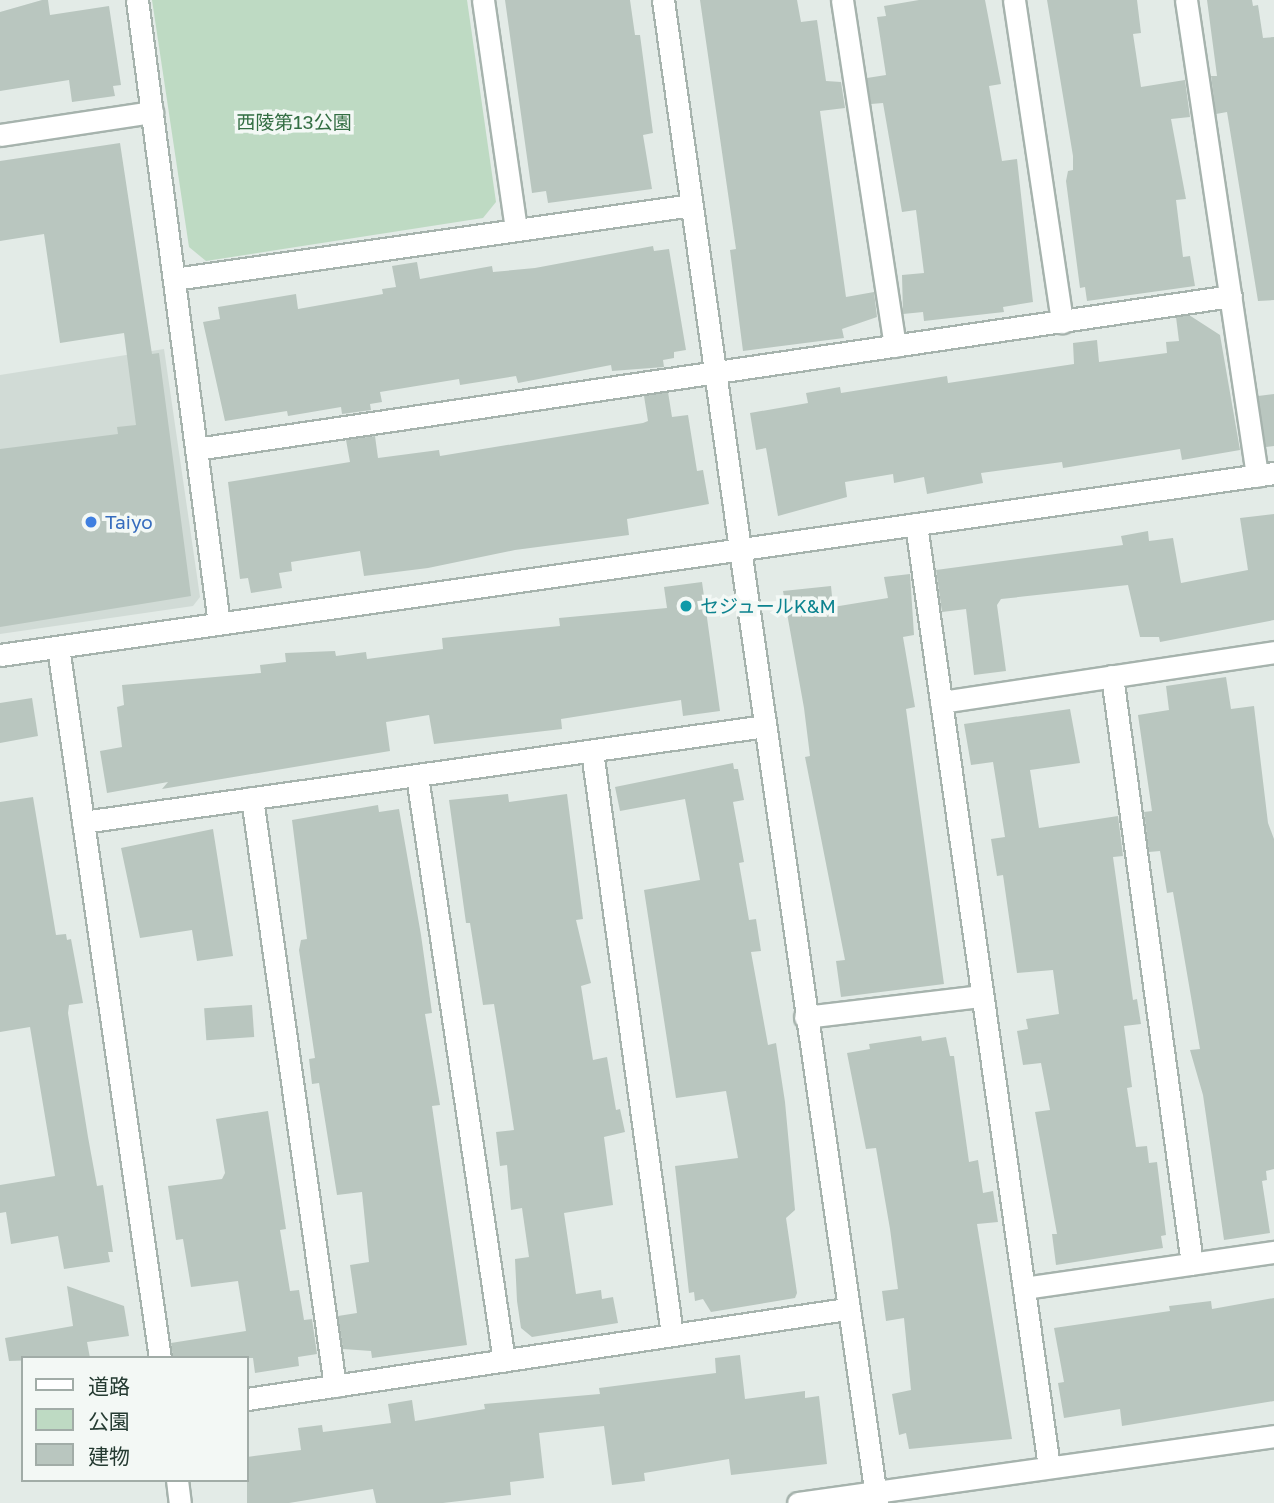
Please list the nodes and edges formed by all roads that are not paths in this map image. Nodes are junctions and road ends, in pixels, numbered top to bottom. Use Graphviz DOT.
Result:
graph roads {
  1 [pos="137,0"];
  2 [pos="483,0"];
  3 [pos="663,0"];
  4 [pos="842,0"];
  5 [pos="1014,0"];
  6 [pos="1186,0"];
  7 [pos="152,112"];
  8 [pos="0,135"];
  9 [pos="692,205"];
  10 [pos="516,230"];
  11 [pos="174,279"];
  12 [pos="1231,296"];
  13 [pos="1062,321"];
  14 [pos="895,346"];
  15 [pos="715,372"];
  16 [pos="196,449"];
  17 [pos="1265,474"];
  18 [pos="916,524"];
  19 [pos="740,549"];
  20 [pos="219,624"];
  21 [pos="58,647"];
  22 [pos="1274,652"];
  23 [pos="0,655"];
  24 [pos="1112,676"];
  25 [pos="941,702"];
  26 [pos="765,726"];
  27 [pos="592,751"];
  28 [pos="417,776"];
  29 [pos="252,798"];
  30 [pos="83,822"];
  31 [pos="982,996"];
  32 [pos="806,1017"];
  33 [pos="1274,1252"];
  34 [pos="1192,1264"];
  35 [pos="1024,1288"];
  36 [pos="846,1309"];
  37 [pos="672,1335"];
  38 [pos="160,1356"];
  39 [pos="504,1361"];
  40 [pos="335,1386"];
  41 [pos="248,1399"];
  42 [pos="1274,1436"];
  43 [pos="1049,1467"];
  44 [pos="177,1482"];
  45 [pos="876,1498"];
  46 [pos="180,1503"];
  47 [pos="799,1503"];
  1 -- 7 [label="street"];
  2 -- 10 [label="street"];
  3 -- 9 [label="street"];
  4 -- 14 [label="street"];
  5 -- 13 [label="street"];
  6 -- 12 [label="street"];
  7 -- 8 [label="street"];
  7 -- 11 [label="street"];
  9 -- 10 [label="street"];
  9 -- 15 [label="street"];
  10 -- 11 [label="street"];
  11 -- 16 [label="street"];
  12 -- 13 [label="street"];
  12 -- 17 [label="street"];
  13 -- 14 [label="street"];
  14 -- 15 [label="street"];
  15 -- 16 [label="street"];
  15 -- 19 [label="street"];
  16 -- 20 [label="street"];
  17 -- 18 [label="street"];
  18 -- 19 [label="street"];
  18 -- 25 [label="street"];
  19 -- 20 [label="street"];
  19 -- 26 [label="street"];
  20 -- 21 [label="street"];
  21 -- 23 [label="street"];
  21 -- 30 [label="street"];
  22 -- 24 [label="street"];
  24 -- 25 [label="street"];
  24 -- 34 [label="street"];
  25 -- 31 [label="street"];
  26 -- 27 [label="street"];
  26 -- 32 [label="street"];
  27 -- 28 [label="street"];
  27 -- 37 [label="street"];
  28 -- 29 [label="street"];
  28 -- 39 [label="street"];
  29 -- 30 [label="street"];
  29 -- 40 [label="street"];
  30 -- 38 [label="street"];
  31 -- 32 [label="street"];
  31 -- 35 [label="street"];
  32 -- 36 [label="street"];
  33 -- 34 [label="street"];
  34 -- 35 [label="street"];
  35 -- 43 [label="street"];
  36 -- 37 [label="street"];
  36 -- 45 [label="street"];
  37 -- 39 [label="street"];
  39 -- 40 [label="street"];
  40 -- 41 [label="street"];
  42 -- 43 [label="street"];
  43 -- 45 [label="street"];
  44 -- 46 [label="street"];
  45 -- 47 [label="street"];
}
